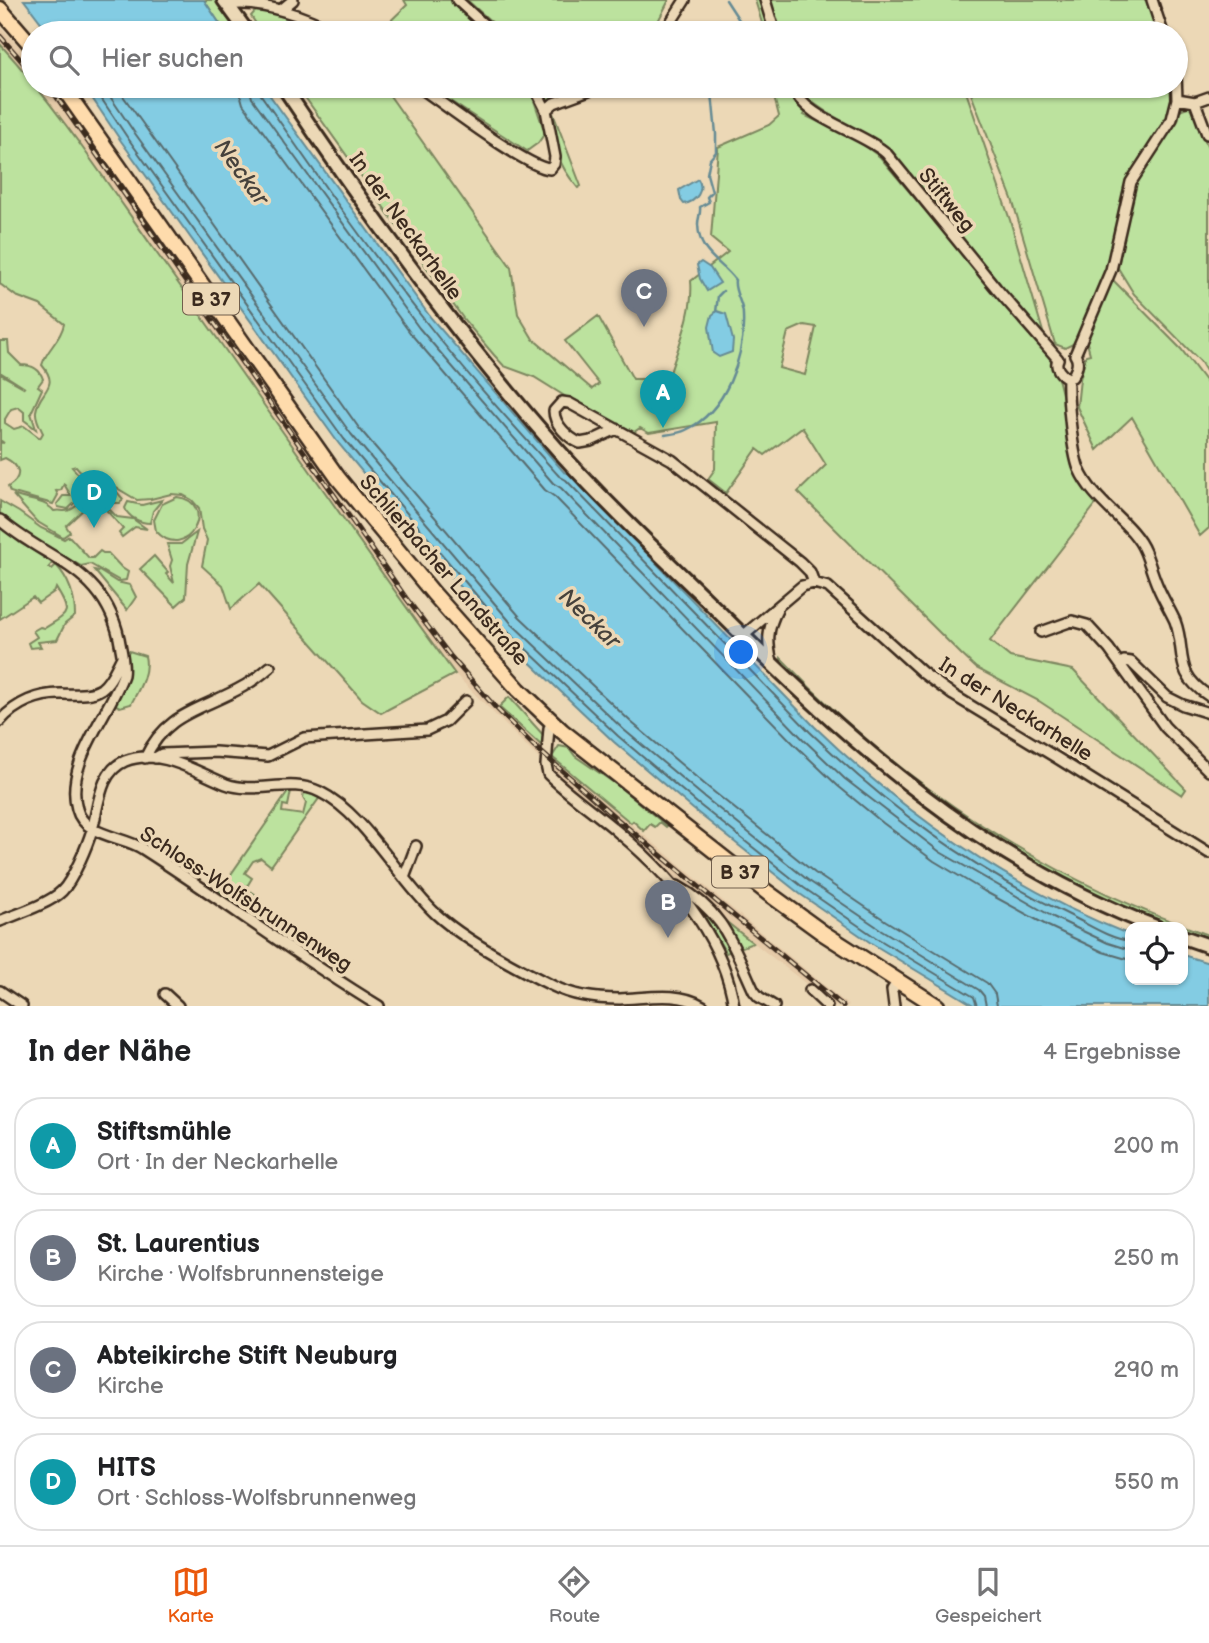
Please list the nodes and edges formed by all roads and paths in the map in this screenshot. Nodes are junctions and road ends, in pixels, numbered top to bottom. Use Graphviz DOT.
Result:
graph roads {
  1 [pos="293,0"];
  2 [pos="457,0"];
  3 [pos="685,0"];
  4 [pos="765,0"];
  5 [pos="1152,0"];
  6 [pos="226,3"];
  7 [pos="0,9"];
  8 [pos="281,10"];
  9 [pos="239,21"];
  10 [pos="308,21"];
  11 [pos="480,21"];
  12 [pos="672,21"];
  13 [pos="771,21"];
  14 [pos="1159,21"];
  15 [pos="21,33"];
  16 [pos="1209,97"];
  17 [pos="70,98"];
  18 [pos="291,98"];
  19 [pos="435,98"];
  20 [pos="540,98"];
  21 [pos="568,98"];
  22 [pos="798,98"];
  23 [pos="1177,99"];
  24 [pos="1195,102"];
  25 [pos="546,110"];
  26 [pos="1207,134"];
  27 [pos="1074,355"];
  28 [pos="1058,359"];
  29 [pos="1068,378"];
  30 [pos="617,429"];
  31 [pos="0,520"];
  32 [pos="814,583"];
  33 [pos="780,603"];
  34 [pos="1041,632"];
  35 [pos="743,636"];
  36 [pos="122,657"];
  37 [pos="1120,664"];
  38 [pos="772,665"];
  39 [pos="270,667"];
  40 [pos="1209,696"];
  41 [pos="466,701"];
  42 [pos="1209,713"];
  43 [pos="0,721"];
  44 [pos="553,723"];
  45 [pos="572,738"];
  46 [pos="549,742"];
  47 [pos="149,758"];
  48 [pos="1209,771"];
  49 [pos="93,828"];
  50 [pos="416,846"];
  51 [pos="1209,853"];
  52 [pos="404,878"];
  53 [pos="672,884"];
  54 [pos="0,921"];
  55 [pos="1144,922"];
  56 [pos="1188,939"];
  57 [pos="1209,946"];
  58 [pos="897,982"];
  59 [pos="810,990"];
  60 [pos="0,991"];
  61 [pos="165,994"];
  62 [pos="22,1006"];
  63 [pos="178,1006"];
  64 [pos="379,1006"];
  65 [pos="703,1006"];
  66 [pos="734,1006"];
  67 [pos="774,1006"];
  68 [pos="827,1006"];
  69 [pos="894,1006"];
  70 [pos="937,1006"];
  1 -- 8 [label="street"];
  2 -- 11 [label="street"];
  3 -- 12 [label="street"];
  4 -- 13 [label="street"];
  5 -- 14 [label="street"];
  6 -- 8 [label="street"];
  6 -- 9 [label="main road"];
  7 -- 15 [label="main road"];
  8 -- 10 [label="street"];
  16 -- 24 [label="street"];
  17 -- 44 [label="main road, Schlierbacher Landstraße / B 37"];
  18 -- 35 [label="main road, In der Neckarhelle"];
  19 -- 25 [label="street"];
  20 -- 25 [label="street"];
  21 -- 25 [label="street"];
  22 -- 28 [label="street, Stiftweg"];
  23 -- 24 [label="street"];
  23 -- 27 [label="street"];
  24 -- 26 [label="street"];
  27 -- 28 [label="street"];
  27 -- 29 [label="street"];
  28 -- 29 [label="street, Stiftweg"];
  29 -- 40 [label="street"];
  30 -- 30 [label="street, In der Neckarhelle"];
  30 -- 32 [label="street, In der Neckarhelle"];
  31 -- 36 [label="street"];
  32 -- 33 [label="street"];
  32 -- 51 [label="street, In der Neckarhelle"];
  33 -- 35 [label="street"];
  33 -- 38 [label="street"];
  34 -- 37 [label="street"];
  35 -- 38 [label="main road, In der Neckarhelle"];
  36 -- 43 [label="street"];
  36 -- 49 [label="street"];
  37 -- 42 [label="street"];
  37 -- 48 [label="street"];
  38 -- 55 [label="main road, In der Neckarhelle"];
  39 -- 47 [label="street"];
  41 -- 47 [label="street"];
  44 -- 45 [label="main road, Schlierbacher Landstraße / B 37"];
  44 -- 46 [label="street"];
  45 -- 46 [label="street"];
  45 -- 58 [label="main road, Schlierbacher Landstraße / B 37"];
  46 -- 53 [label="street"];
  47 -- 49 [label="street"];
  47 -- 52 [label="street"];
  49 -- 54 [label="street"];
  49 -- 64 [label="street, Schloss-Wolfsbrunnenweg"];
  50 -- 52 [label="street"];
  52 -- 65 [label="street"];
  53 -- 66 [label="street"];
  53 -- 67 [label="street"];
  56 -- 57 [label="main road"];
  58 -- 69 [label="street"];
  58 -- 70 [label="main road, Schlierbacher Landstraße / B 37"];
  59 -- 68 [label="street"];
  60 -- 62 [label="street"];
  61 -- 63 [label="street"];
}
